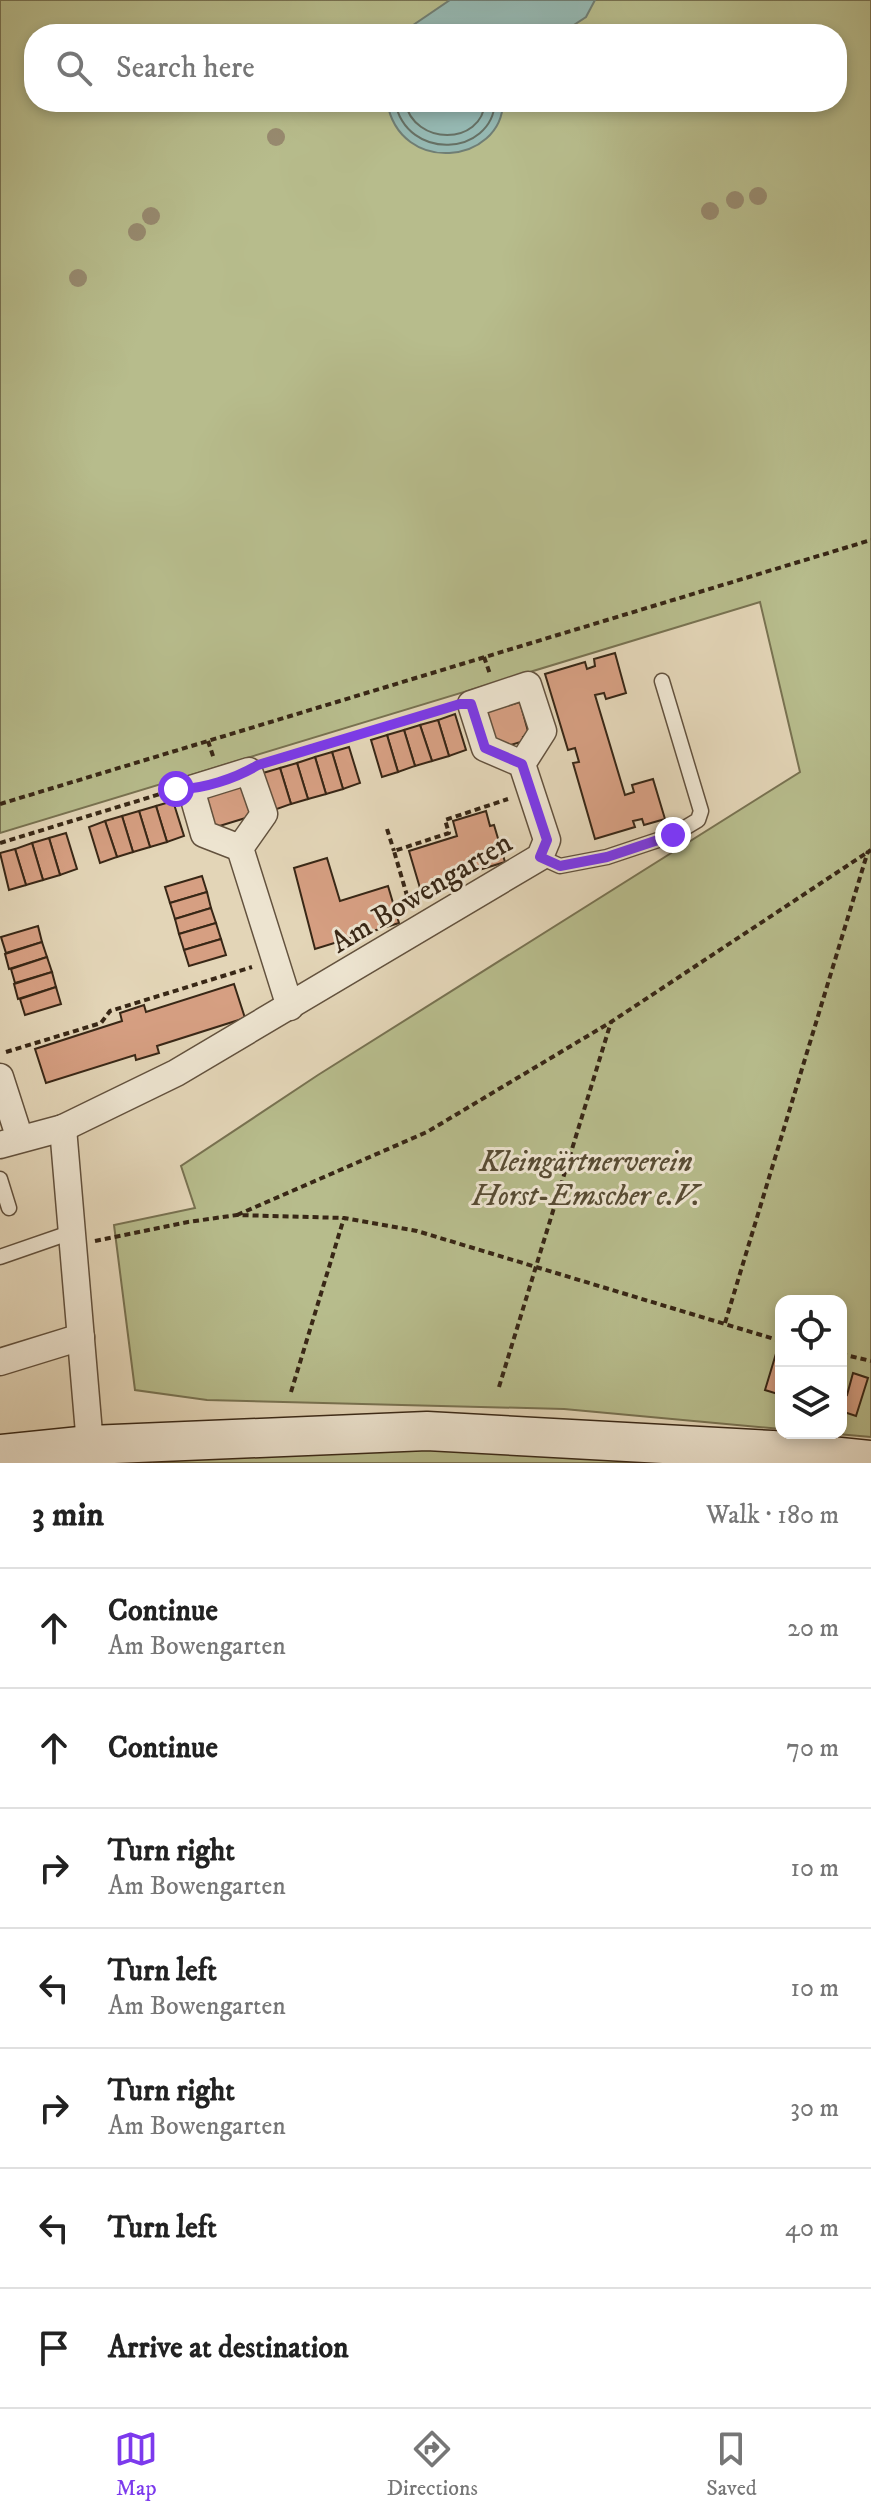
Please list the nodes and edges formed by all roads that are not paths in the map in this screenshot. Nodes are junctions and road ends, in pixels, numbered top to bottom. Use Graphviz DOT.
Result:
graph roads {
  1 [pos="662,681"];
  2 [pos="522,764"];
  3 [pos="240,848"];
  4 [pos="540,857"];
  5 [pos="290,1007"];
  6 [pos="0,1077"];
  7 [pos="63,1128"];
  8 [pos="10,1142"];
  9 [pos="0,1179"];
  10 [pos="9,1208"];
  11 [pos="72,1239"];
  12 [pos="0,1257"];
  13 [pos="81,1337"];
  14 [pos="0,1362"];
  15 [pos="0,1454"];
  16 [pos="91,1454"];
  17 [pos="871,1460"];
  1 -- 4 [label="lane"];
  2 -- 2 [label="street"];
  2 -- 4 [label="street, Am Bowengarten"];
  3 -- 3 [label="street"];
  3 -- 5 [label="street"];
  4 -- 5 [label="street, Am Bowengarten"];
  5 -- 7 [label="street, Am Bowengarten"];
  6 -- 8 [label="street, Am Bowengarten"];
  7 -- 8 [label="street, Am Bowengarten"];
  7 -- 11 [label="street"];
  9 -- 10 [label="lane"];
  11 -- 12 [label="lane"];
  11 -- 13 [label="street"];
  13 -- 14 [label="street"];
  13 -- 16 [label="street"];
  15 -- 16 [label="main road"];
  16 -- 17 [label="main road"];
}
